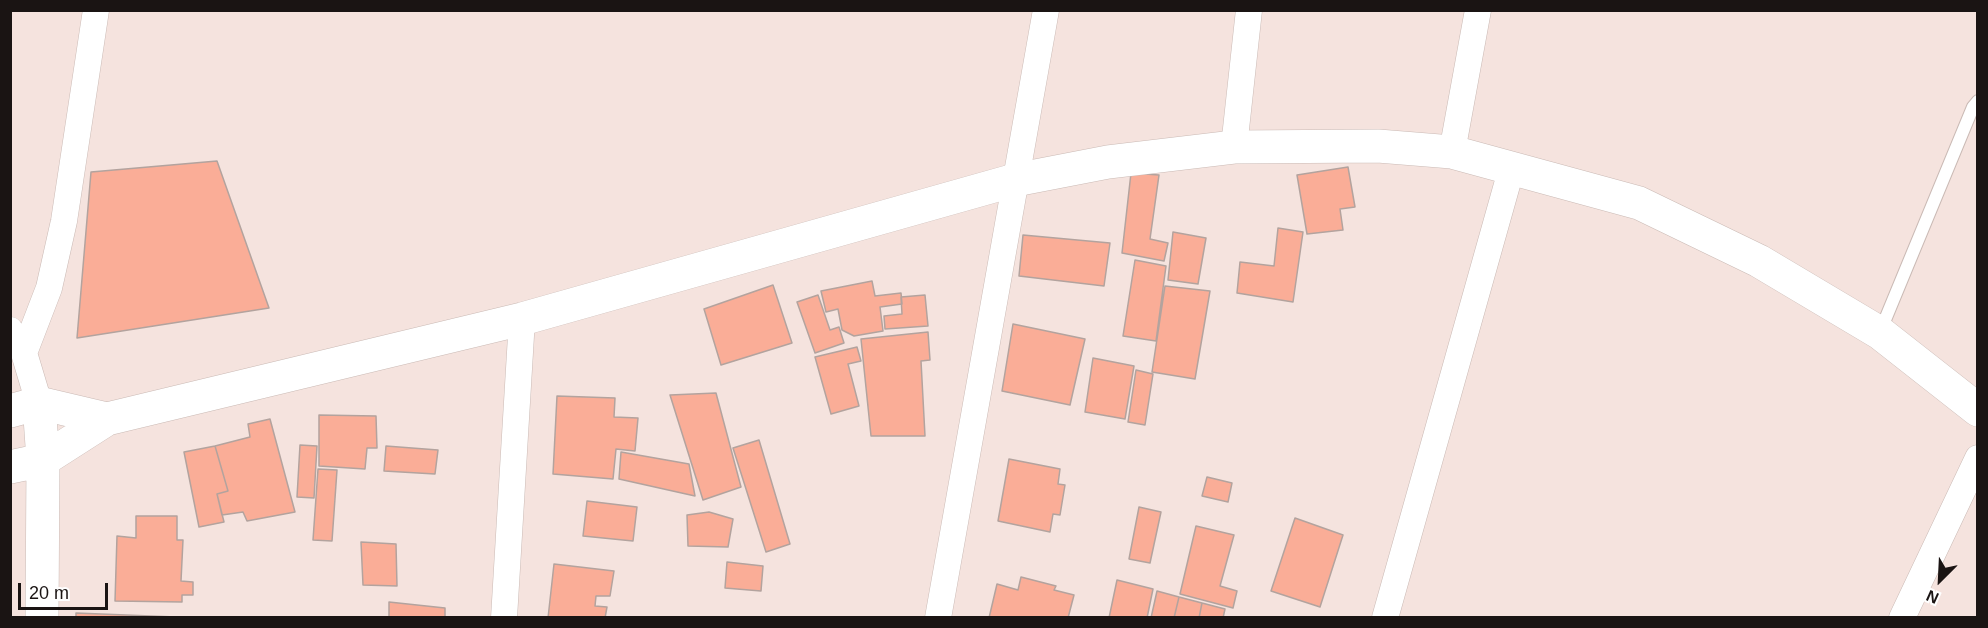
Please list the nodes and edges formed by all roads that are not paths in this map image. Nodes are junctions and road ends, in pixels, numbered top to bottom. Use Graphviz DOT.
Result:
graph roads {
  1 [pos="96,10"];
  2 [pos="1030,10"];
  3 [pos="1046,10"];
  4 [pos="1249,10"];
  5 [pos="1478,10"];
  6 [pos="1041,36"];
  7 [pos="1977,101"];
  8 [pos="1234,147"];
  9 [pos="1452,152"];
  10 [pos="1512,167"];
  11 [pos="1014,180"];
  12 [pos="522,319"];
  13 [pos="10,330"];
  14 [pos="1880,333"];
  15 [pos="24,353"];
  16 [pos="25,407"];
  17 [pos="1977,410"];
  18 [pos="107,418"];
  19 [pos="1977,458"];
  20 [pos="43,460"];
  21 [pos="10,467"];
  22 [pos="42,618"];
  23 [pos="504,618"];
  24 [pos="938,618"];
  25 [pos="1385,618"];
  26 [pos="1902,618"];
  1 -- 15 [label="street"];
  2 -- 6 [label="street"];
  3 -- 6 [label="street"];
  4 -- 8 [label="street"];
  5 -- 9 [label="street"];
  6 -- 11 [label="street"];
  7 -- 14 [label="lane"];
  8 -- 9 [label="street"];
  8 -- 11 [label="street"];
  9 -- 10 [label="street"];
  10 -- 14 [label="street"];
  10 -- 25 [label="street"];
  11 -- 12 [label="street"];
  11 -- 24 [label="street"];
  12 -- 18 [label="street"];
  12 -- 23 [label="street"];
  13 -- 15 [label="street"];
  14 -- 17 [label="street"];
  15 -- 16 [label="street"];
  16 -- 18 [label="street"];
  16 -- 20 [label="street"];
  18 -- 20 [label="street"];
  19 -- 26 [label="street"];
  20 -- 21 [label="street"];
  20 -- 22 [label="street"];
}
